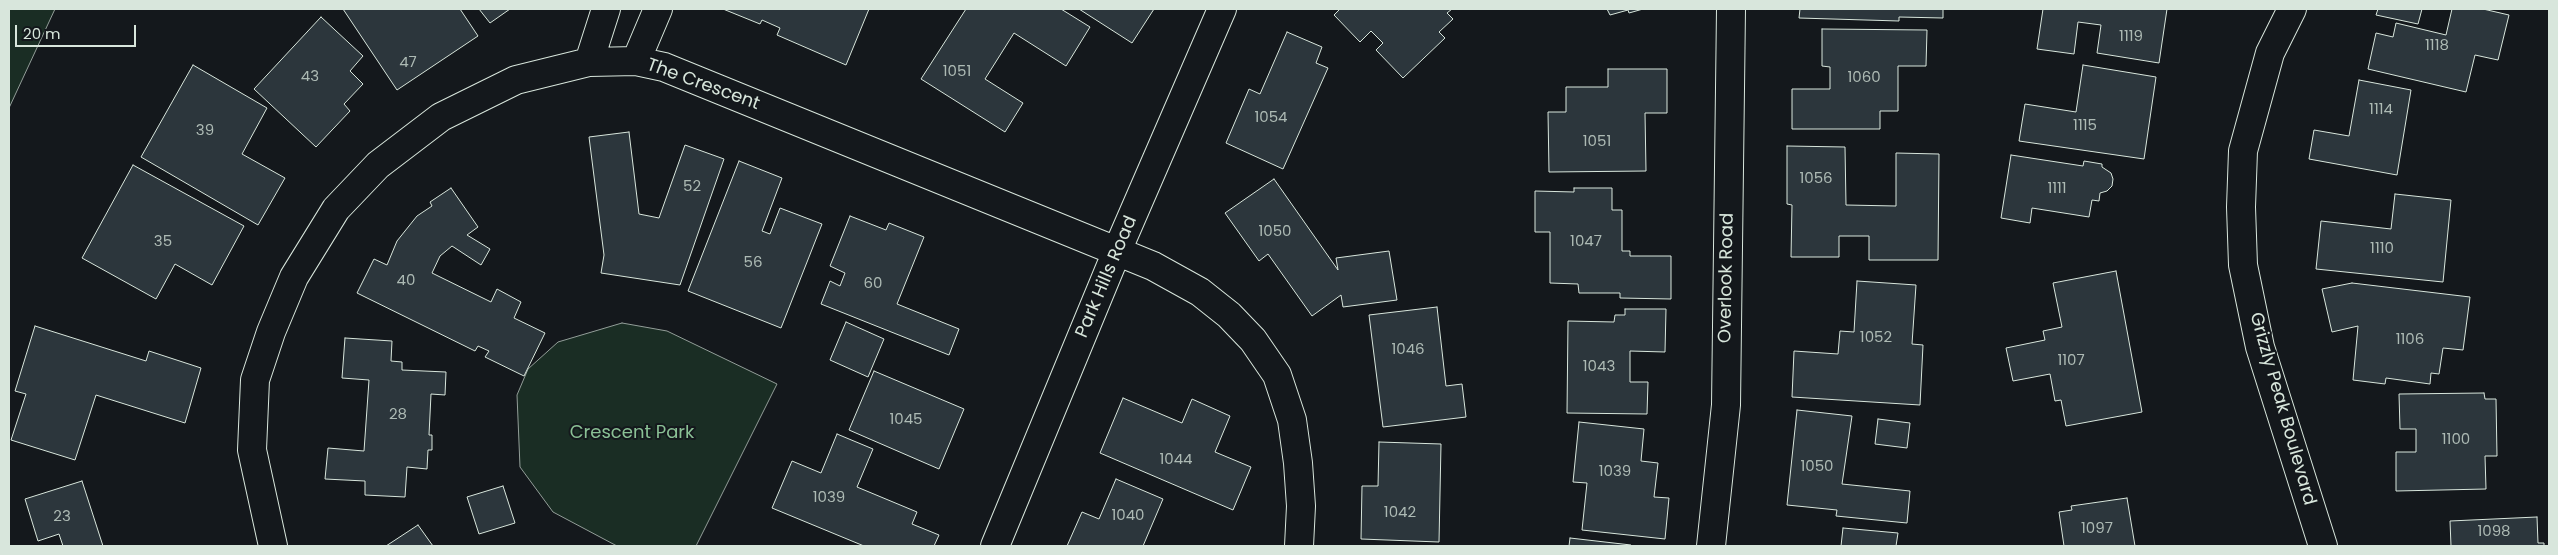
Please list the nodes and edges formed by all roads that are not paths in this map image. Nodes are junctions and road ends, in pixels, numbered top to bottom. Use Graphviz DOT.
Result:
graph roads {
  1 [pos="606,9"];
  2 [pos="658,9"];
  3 [pos="1222,9"];
  4 [pos="1731,9"];
  5 [pos="2292,9"];
  6 [pos="636,60"];
  7 [pos="589,62"];
  8 [pos="1117,251"];
  9 [pos="273,546"];
  10 [pos="995,546"];
  11 [pos="1299,546"];
  12 [pos="1711,546"];
  13 [pos="2323,546"];
  1 -- 7 [label="street"];
  2 -- 6 [label="street"];
  3 -- 8 [label="street, Park Hills Road"];
  4 -- 12 [label="street, Overlook Road"];
  5 -- 13 [label="street, Grizzly Peak Boulevard"];
  6 -- 7 [label="street, The Crescent"];
  6 -- 8 [label="street, The Crescent"];
  7 -- 9 [label="street, The Crescent"];
  8 -- 10 [label="street, Park Hills Road"];
  8 -- 11 [label="street, The Crescent"];
}
